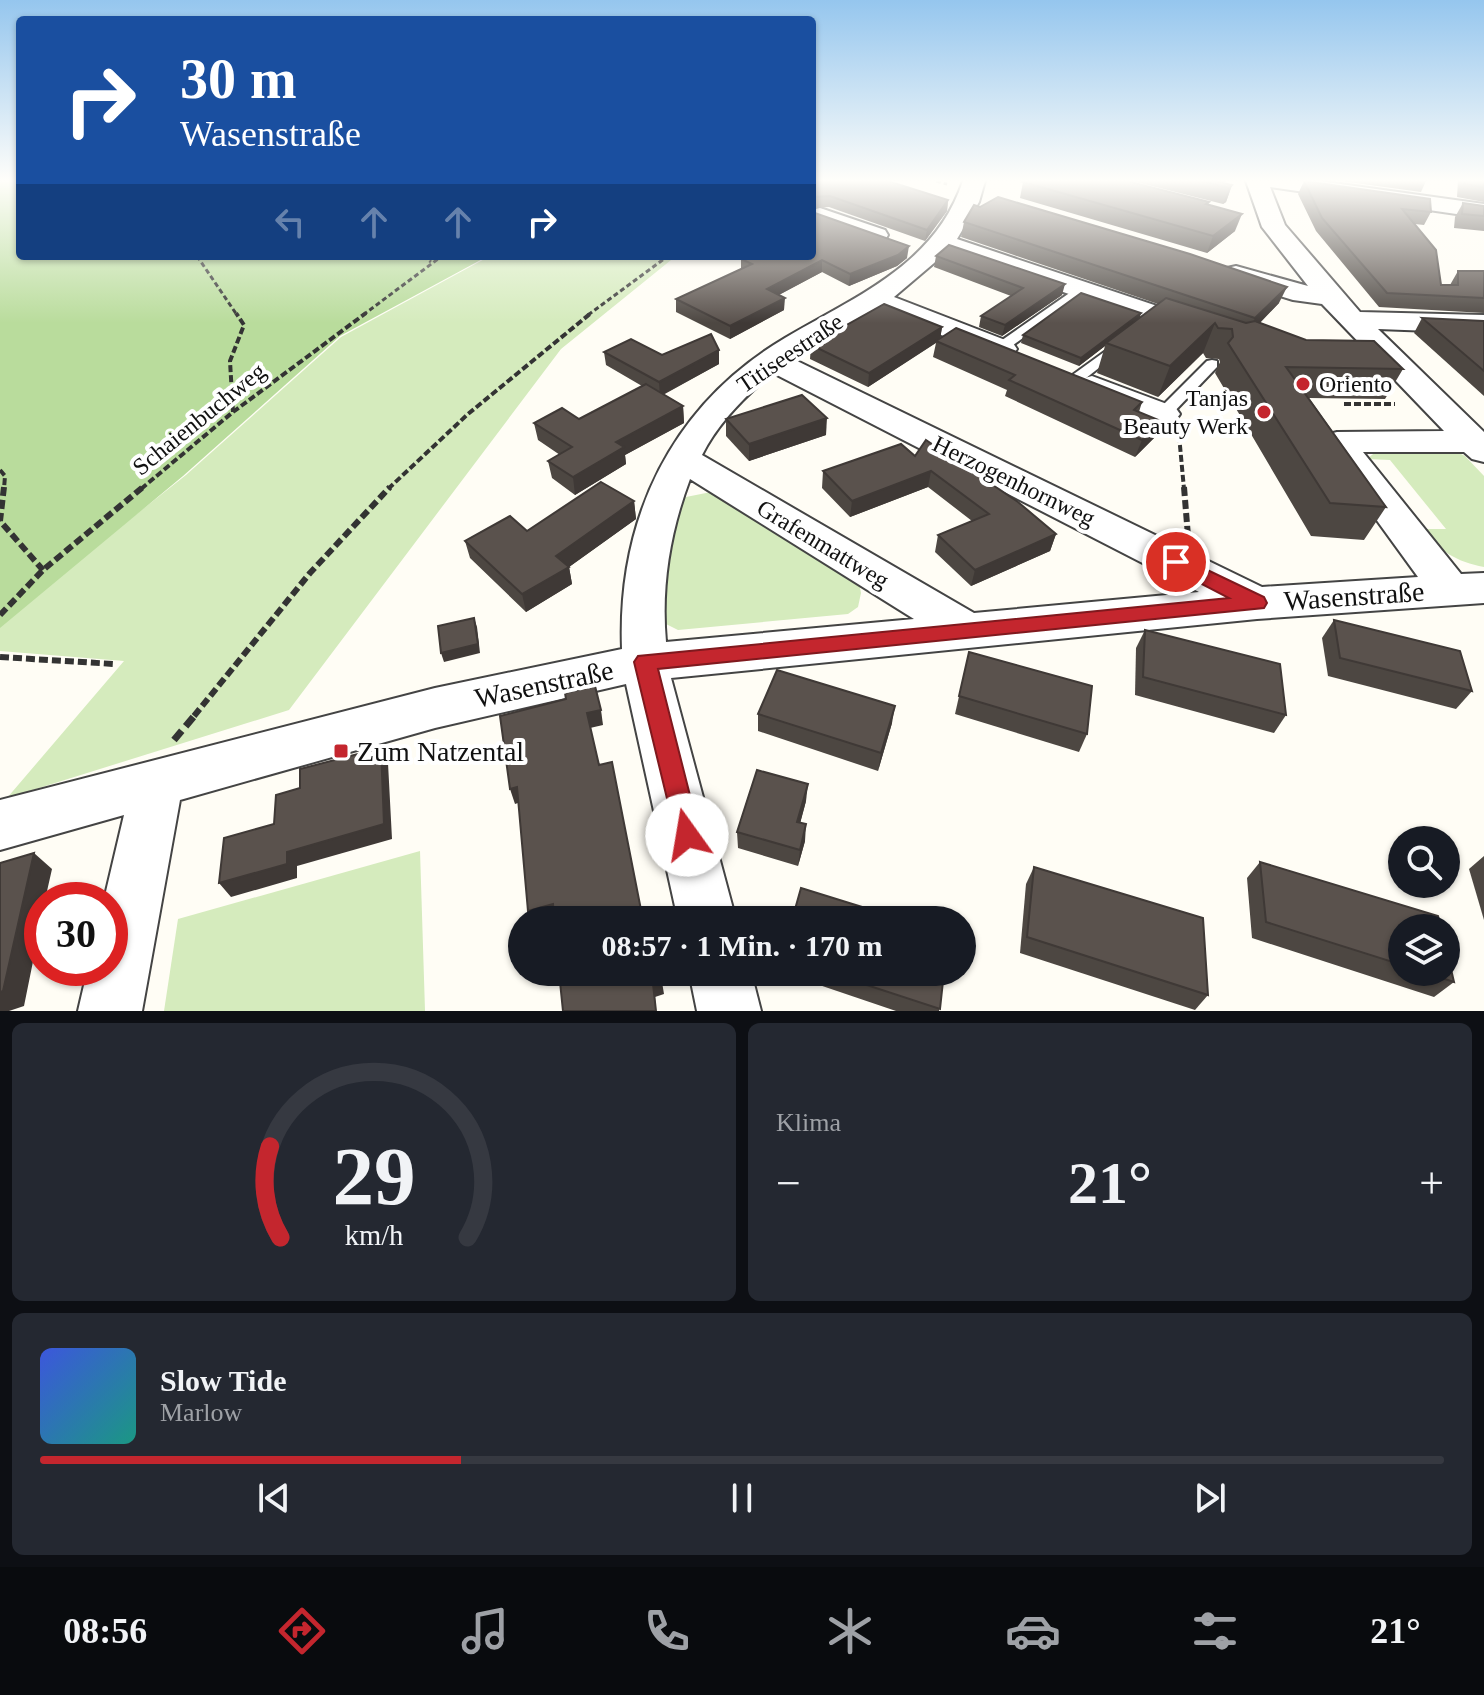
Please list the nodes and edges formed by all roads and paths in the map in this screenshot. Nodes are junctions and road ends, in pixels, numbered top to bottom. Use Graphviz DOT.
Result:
graph roads {
  1 [pos="866,228"];
  2 [pos="952,228"];
  3 [pos="1264,228"];
  4 [pos="938,249"];
  5 [pos="200,260"];
  6 [pos="428,260"];
  7 [pos="435,260"];
  8 [pos="663,260"];
  9 [pos="431,262"];
  10 [pos="1210,266"];
  11 [pos="1081,289"];
  12 [pos="1330,296"];
  13 [pos="874,299"];
  14 [pos="1352,320"];
  15 [pos="1484,324"];
  16 [pos="1126,340"];
  17 [pos="1219,353"];
  18 [pos="771,360"];
  19 [pos="1038,363"];
  20 [pos="1400,404"];
  21 [pos="233,412"];
  22 [pos="1355,415"];
  23 [pos="1170,421"];
  24 [pos="1479,446"];
  25 [pos="681,458"];
  26 [pos="0,470"];
  27 [pos="1188,542"];
  28 [pos="43,570"];
  29 [pos="1467,589"];
  30 [pos="1257,603"];
  31 [pos="0,615"];
  32 [pos="966,630"];
  33 [pos="0,657"];
  34 [pos="645,662"];
  35 [pos="114,664"];
  36 [pos="163,764"];
  37 [pos="0,825"];
  38 [pos="704,906"];
  39 [pos="723,986"];
  40 [pos="110,1011"];
  41 [pos="729,1011"];
  1 -- 4 [label="street"];
  2 -- 4 [label="street, Titiseestraße"];
  3 -- 12 [label="street"];
  4 -- 11 [label="street"];
  4 -- 13 [label="street, Titiseestraße"];
  5 -- 21 [label="path"];
  6 -- 9 [label="path"];
  7 -- 9 [label="path, Schaienbuchweg"];
  8 -- 36 [label="path"];
  9 -- 21 [label="path, Schaienbuchweg"];
  10 -- 12 [label="street"];
  11 -- 17 [label="street"];
  11 -- 19 [label="lane"];
  12 -- 14 [label="street"];
  13 -- 18 [label="street, Titiseestraße"];
  13 -- 19 [label="street"];
  14 -- 15 [label="street"];
  14 -- 24 [label="street"];
  16 -- 19 [label="lane"];
  17 -- 23 [label="lane"];
  18 -- 25 [label="street, Titiseestraße"];
  18 -- 30 [label="street, Herzogenhornweg"];
  19 -- 23 [label="street"];
  20 -- 22 [label="path"];
  21 -- 28 [label="path, Schaienbuchweg"];
  23 -- 27 [label="path"];
  24 -- 29 [label="street"];
  25 -- 32 [label="street, Grafenmattweg"];
  25 -- 34 [label="street, Titiseestraße"];
  26 -- 28 [label="path"];
  28 -- 31 [label="path, Schaienbuchweg"];
  29 -- 30 [label="street, Wasenstraße"];
  30 -- 32 [label="street, Wasenstraße"];
  32 -- 34 [label="street, Wasenstraße"];
  33 -- 35 [label="path"];
  34 -- 36 [label="street, Wasenstraße"];
  34 -- 38 [label="street, Titiseestraße"];
  36 -- 37 [label="street, Wasenstraße"];
  36 -- 40 [label="street"];
  39 -- 41 [label="street"];
}
